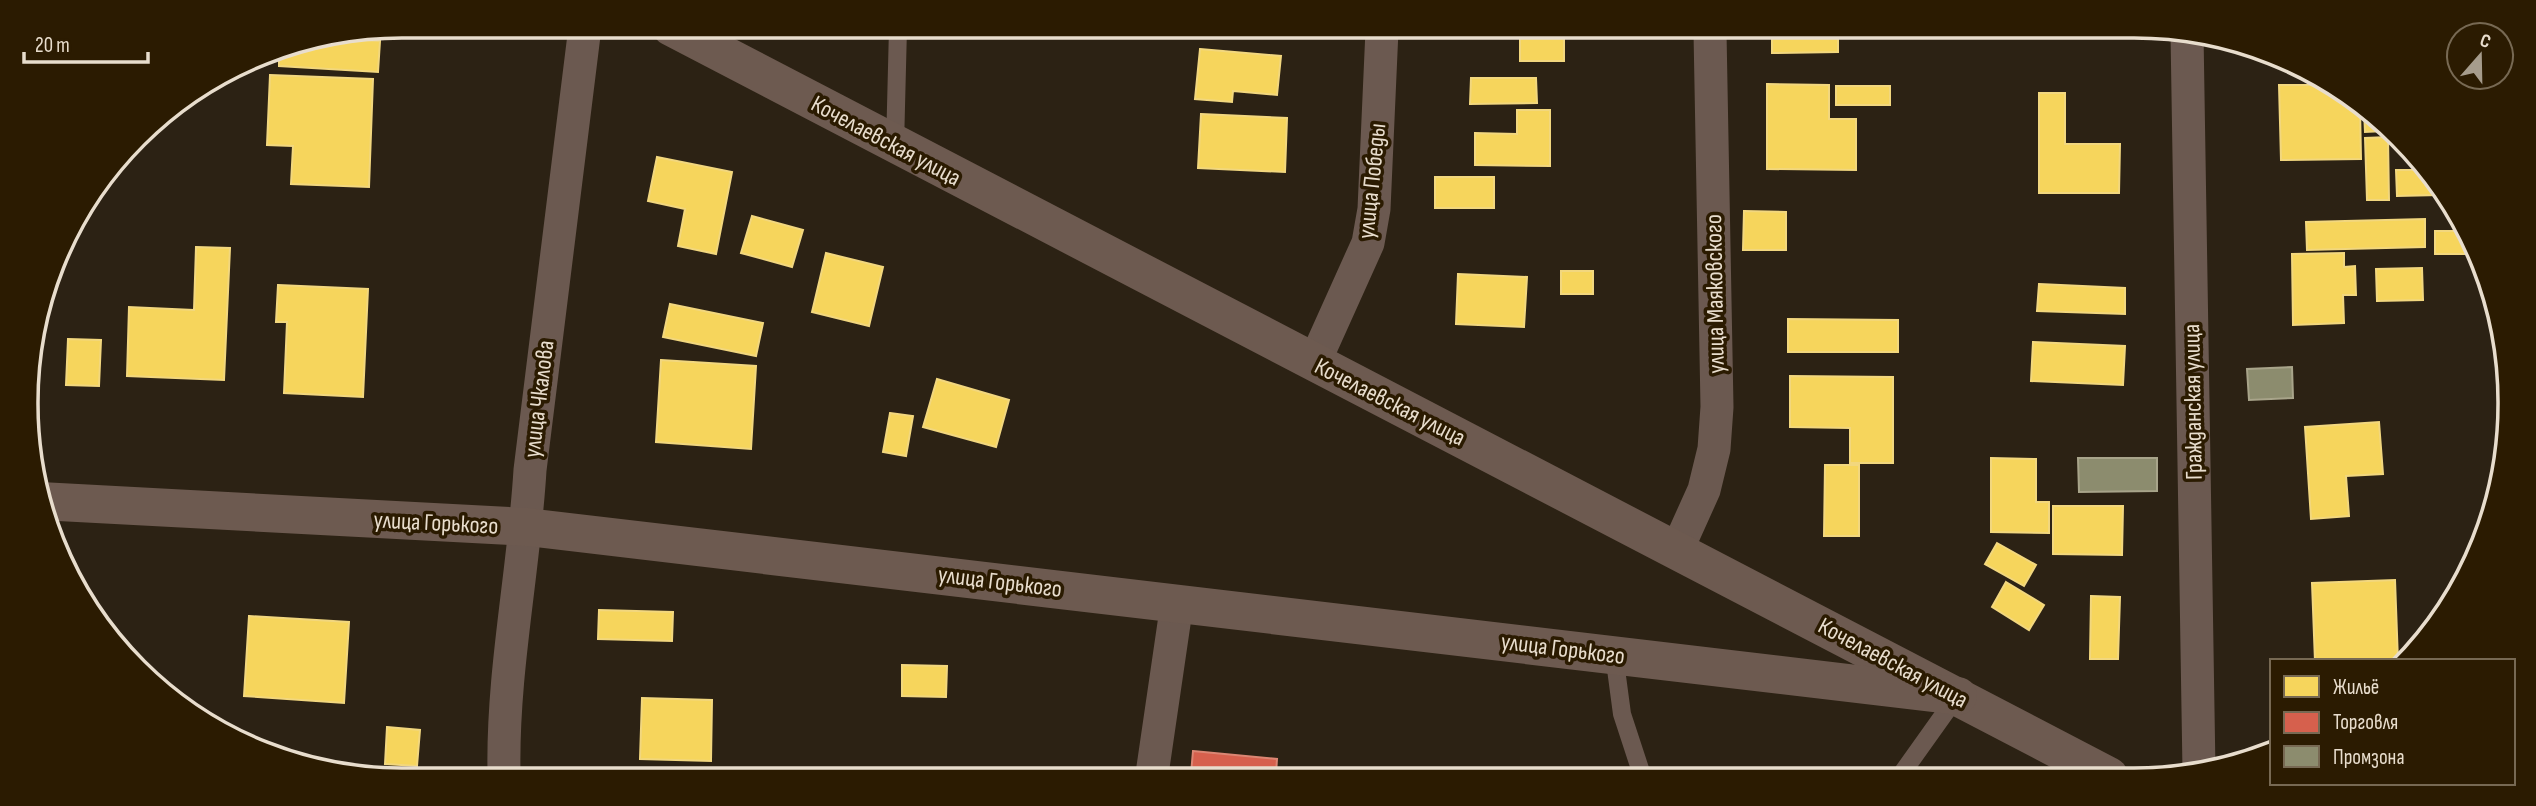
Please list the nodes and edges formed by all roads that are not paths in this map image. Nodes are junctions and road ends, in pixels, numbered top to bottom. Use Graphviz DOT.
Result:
graph roads {
  1 [pos="584,38"];
  2 [pos="692,38"];
  3 [pos="898,38"];
  4 [pos="1382,38"];
  5 [pos="1710,38"];
  6 [pos="2187,43"];
  7 [pos="895,146"];
  8 [pos="1314,363"];
  9 [pos="52,502"];
  10 [pos="527,527"];
  11 [pos="1676,550"];
  12 [pos="1177,603"];
  13 [pos="1614,654"];
  14 [pos="1958,696"];
  15 [pos="2200,761"];
  16 [pos="504,768"];
  17 [pos="1153,768"];
  18 [pos="1640,768"];
  19 [pos="1906,768"];
  20 [pos="2094,768"];
  1 -- 10 [label="street, улица Чкалова"];
  2 -- 7 [label="main road, Кочелаевская улица"];
  3 -- 7 [label="lane"];
  4 -- 8 [label="street, улица Победы"];
  5 -- 11 [label="street, улица Маяковского"];
  6 -- 15 [label="street, Гражданская улица"];
  7 -- 8 [label="main road, Кочелаевская улица"];
  8 -- 11 [label="main road, Кочелаевская улица"];
  9 -- 10 [label="main road, улица Горького"];
  10 -- 12 [label="main road, улица Горького"];
  10 -- 16 [label="street, улица Чкалова"];
  11 -- 14 [label="main road, Кочелаевская улица"];
  12 -- 13 [label="main road, улица Горького"];
  12 -- 17 [label="street"];
  13 -- 14 [label="main road, улица Горького"];
  13 -- 18 [label="lane"];
  14 -- 19 [label="lane"];
  14 -- 20 [label="main road, Кочелаевская улица"];
}
